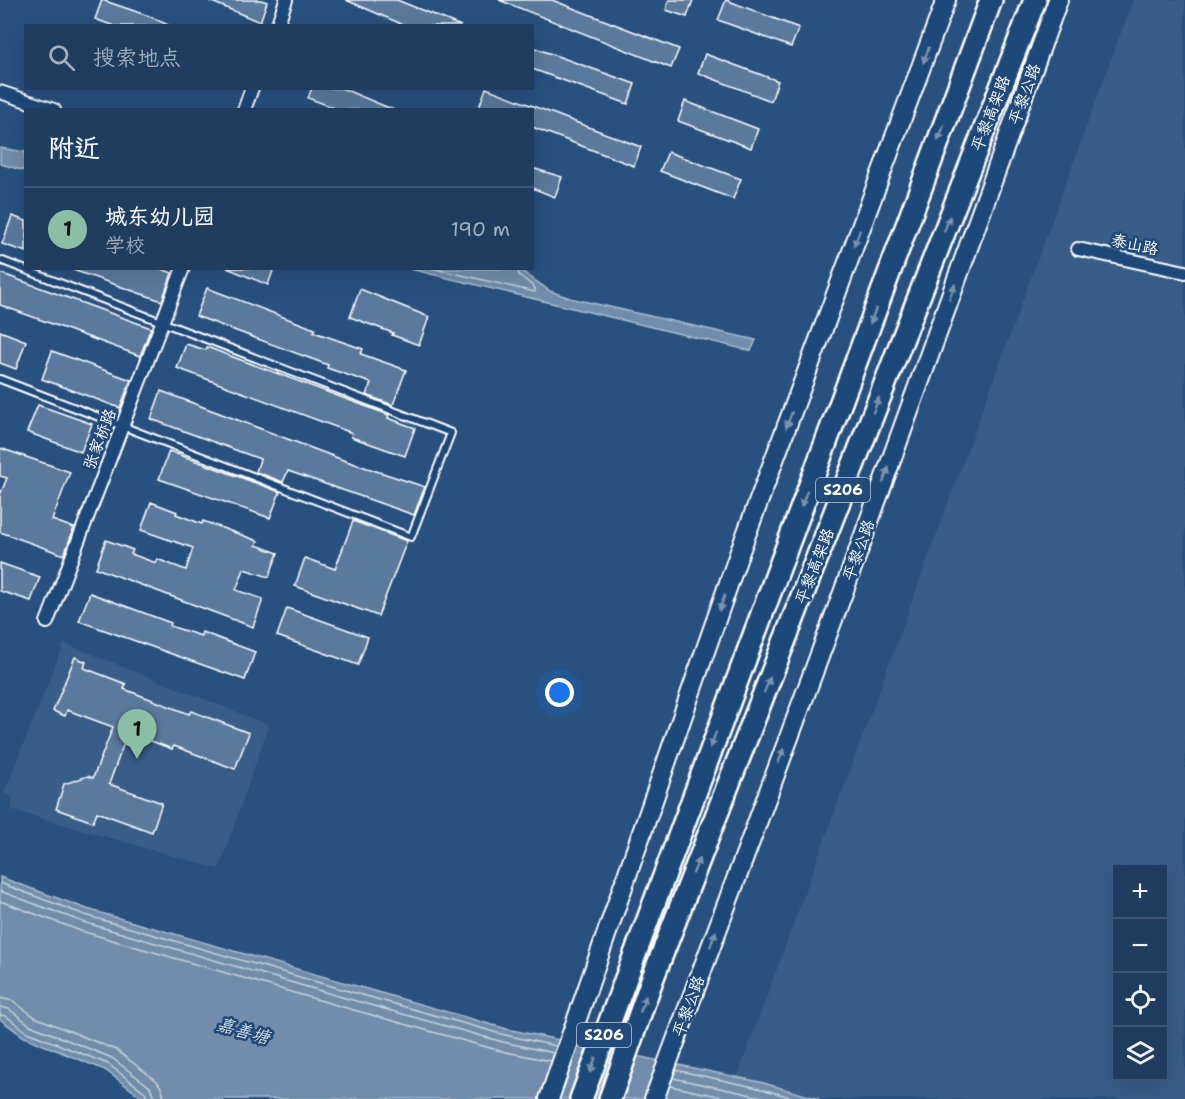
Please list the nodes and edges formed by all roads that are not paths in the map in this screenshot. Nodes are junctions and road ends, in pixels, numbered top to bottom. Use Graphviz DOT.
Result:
graph roads {
  1 [pos="286,0"];
  2 [pos="946,0"];
  3 [pos="991,0"];
  4 [pos="1035,0"];
  5 [pos="1058,0"];
  6 [pos="278,24"];
  7 [pos="251,90"];
  8 [pos="0,92"];
  9 [pos="48,108"];
  10 [pos="245,108"];
  11 [pos="1078,249"];
  12 [pos="0,260"];
  13 [pos="24,269"];
  14 [pos="26,270"];
  15 [pos="182,270"];
  16 [pos="1185,272"];
  17 [pos="162,322"];
  18 [pos="0,379"];
  19 [pos="122,426"];
  20 [pos="47,622"];
  21 [pos="549,1099"];
  22 [pos="580,1099"];
  23 [pos="610,1099"];
  24 [pos="654,1099"];
  1 -- 6 [label="street"];
  2 -- 21 [label="main road, one-way"];
  3 -- 22 [label="highway, 平黎高架路 / S206, one-way"];
  23 -- 4 [label="highway, 平黎高架路 / S206, one-way"];
  24 -- 5 [label="main road, 平黎公路, one-way"];
  7 -- 10 [label="street"];
  8 -- 9 [label="street"];
  11 -- 16 [label="street, 泰山路"];
  12 -- 13 [label="lane"];
  14 -- 17 [label="lane"];
  15 -- 17 [label="street, 张家桥路"];
  17 -- 19 [label="street, 张家桥路"];
  17 -- 19 [label="lane"];
  18 -- 19 [label="lane"];
  19 -- 20 [label="street, 张家桥路"];
}
